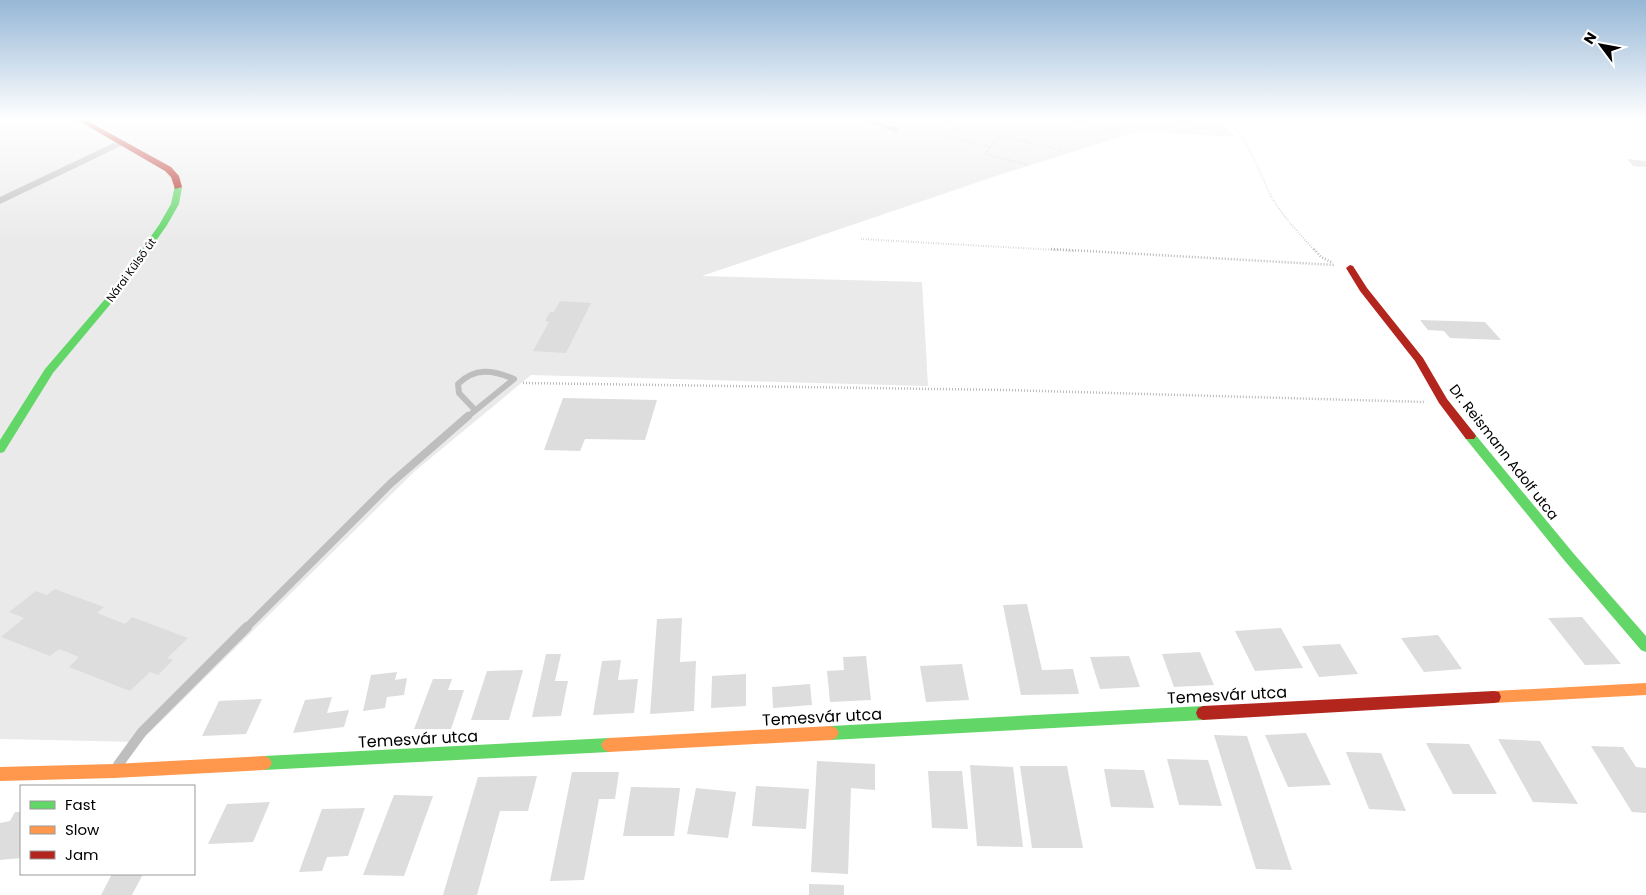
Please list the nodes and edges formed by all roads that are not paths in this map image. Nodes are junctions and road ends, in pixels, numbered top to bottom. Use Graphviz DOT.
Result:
graph roads {
  1 [pos="85,160"];
  2 [pos="152,160"];
  3 [pos="0,201"];
  4 [pos="1350,268"];
  5 [pos="475,410"];
  6 [pos="0,449"];
  7 [pos="1646,646"];
  8 [pos="1646,689"];
  9 [pos="114,771"];
  10 [pos="0,774"];
  1 -- 3 [label="street"];
  2 -- 6 [label="street, Nárai Külső út"];
  4 -- 7 [label="street, Dr. Reismann Adolf utca"];
  5 -- 5 [label="lane"];
  5 -- 9 [label="lane"];
  8 -- 9 [label="street, Temesvár utca"];
  9 -- 10 [label="street, Temesvár utca"];
}
